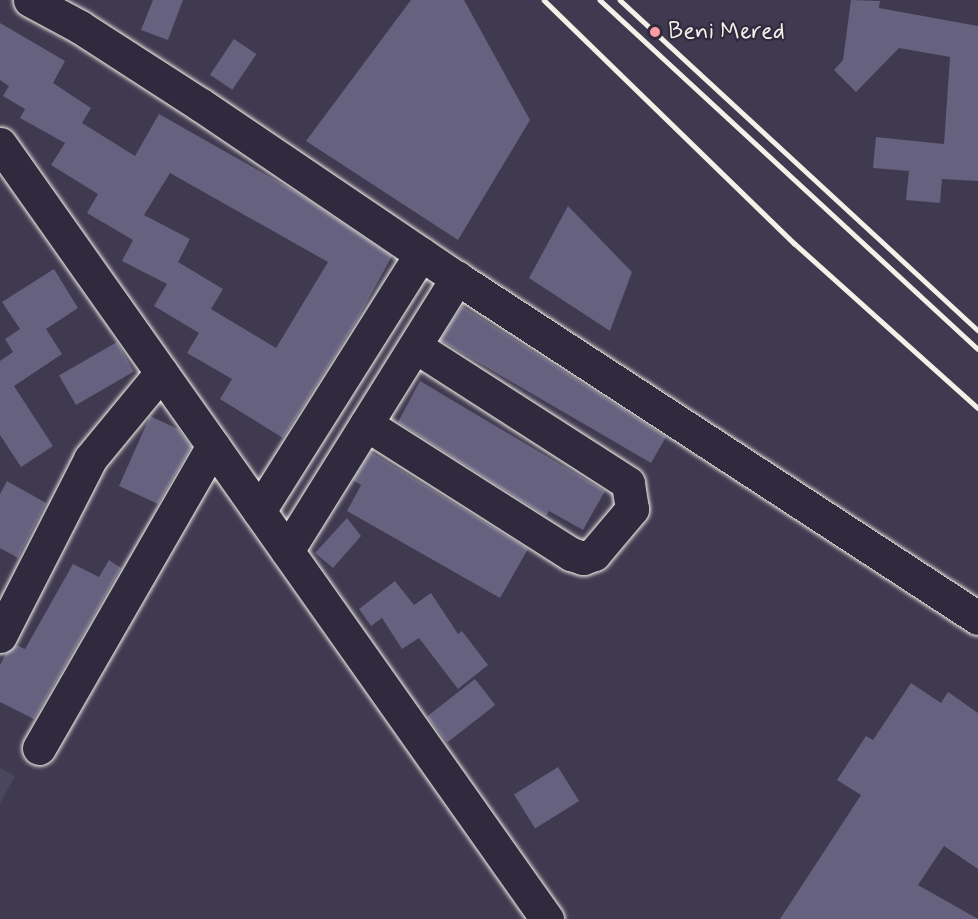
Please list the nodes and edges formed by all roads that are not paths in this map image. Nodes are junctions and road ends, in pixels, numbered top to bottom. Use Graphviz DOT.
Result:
graph roads {
  1 [pos="30,0"];
  2 [pos="0,144"];
  3 [pos="421,254"];
  4 [pos="457,279"];
  5 [pos="415,346"];
  6 [pos="161,373"];
  7 [pos="366,424"];
  8 [pos="213,446"];
  9 [pos="259,511"];
  10 [pos="287,551"];
  11 [pos="978,618"];
  12 [pos="0,636"];
  13 [pos="39,748"];
  14 [pos="547,919"];
  1 -- 3 [label="street"];
  2 -- 6 [label="street"];
  3 -- 4 [label="street"];
  3 -- 9 [label="street"];
  4 -- 5 [label="street"];
  4 -- 11 [label="street"];
  5 -- 7 [label="street"];
  5 -- 7 [label="street"];
  6 -- 8 [label="street"];
  6 -- 12 [label="street"];
  7 -- 10 [label="street"];
  8 -- 9 [label="street"];
  8 -- 13 [label="street"];
  9 -- 10 [label="street"];
  10 -- 14 [label="street"];
}
